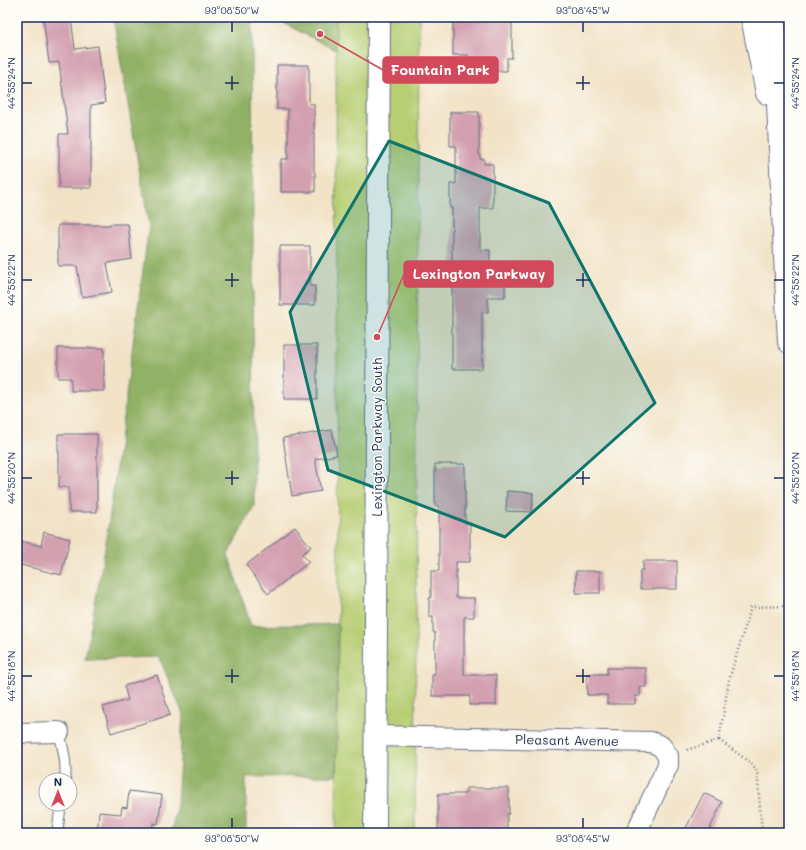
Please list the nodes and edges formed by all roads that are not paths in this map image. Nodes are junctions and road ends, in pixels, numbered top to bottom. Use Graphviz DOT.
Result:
graph roads {
  1 [pos="379,17"];
  2 [pos="752,17"];
  3 [pos="774,17"];
  4 [pos="781,161"];
  5 [pos="789,342"];
  6 [pos="59,732"];
  7 [pos="17,733"];
  8 [pos="376,736"];
  9 [pos="66,772"];
  10 [pos="60,812"];
  11 [pos="57,833"];
  12 [pos="376,833"];
  13 [pos="636,833"];
  1 -- 8 [label="main road, Lexington Parkway South"];
  2 -- 4 [label="main road"];
  3 -- 4 [label="main road"];
  4 -- 5 [label="main road"];
  6 -- 7 [label="street"];
  6 -- 9 [label="lane"];
  8 -- 12 [label="main road, Lexington Parkway South"];
  8 -- 13 [label="street, Pleasant Avenue"];
  10 -- 11 [label="lane"];
}
